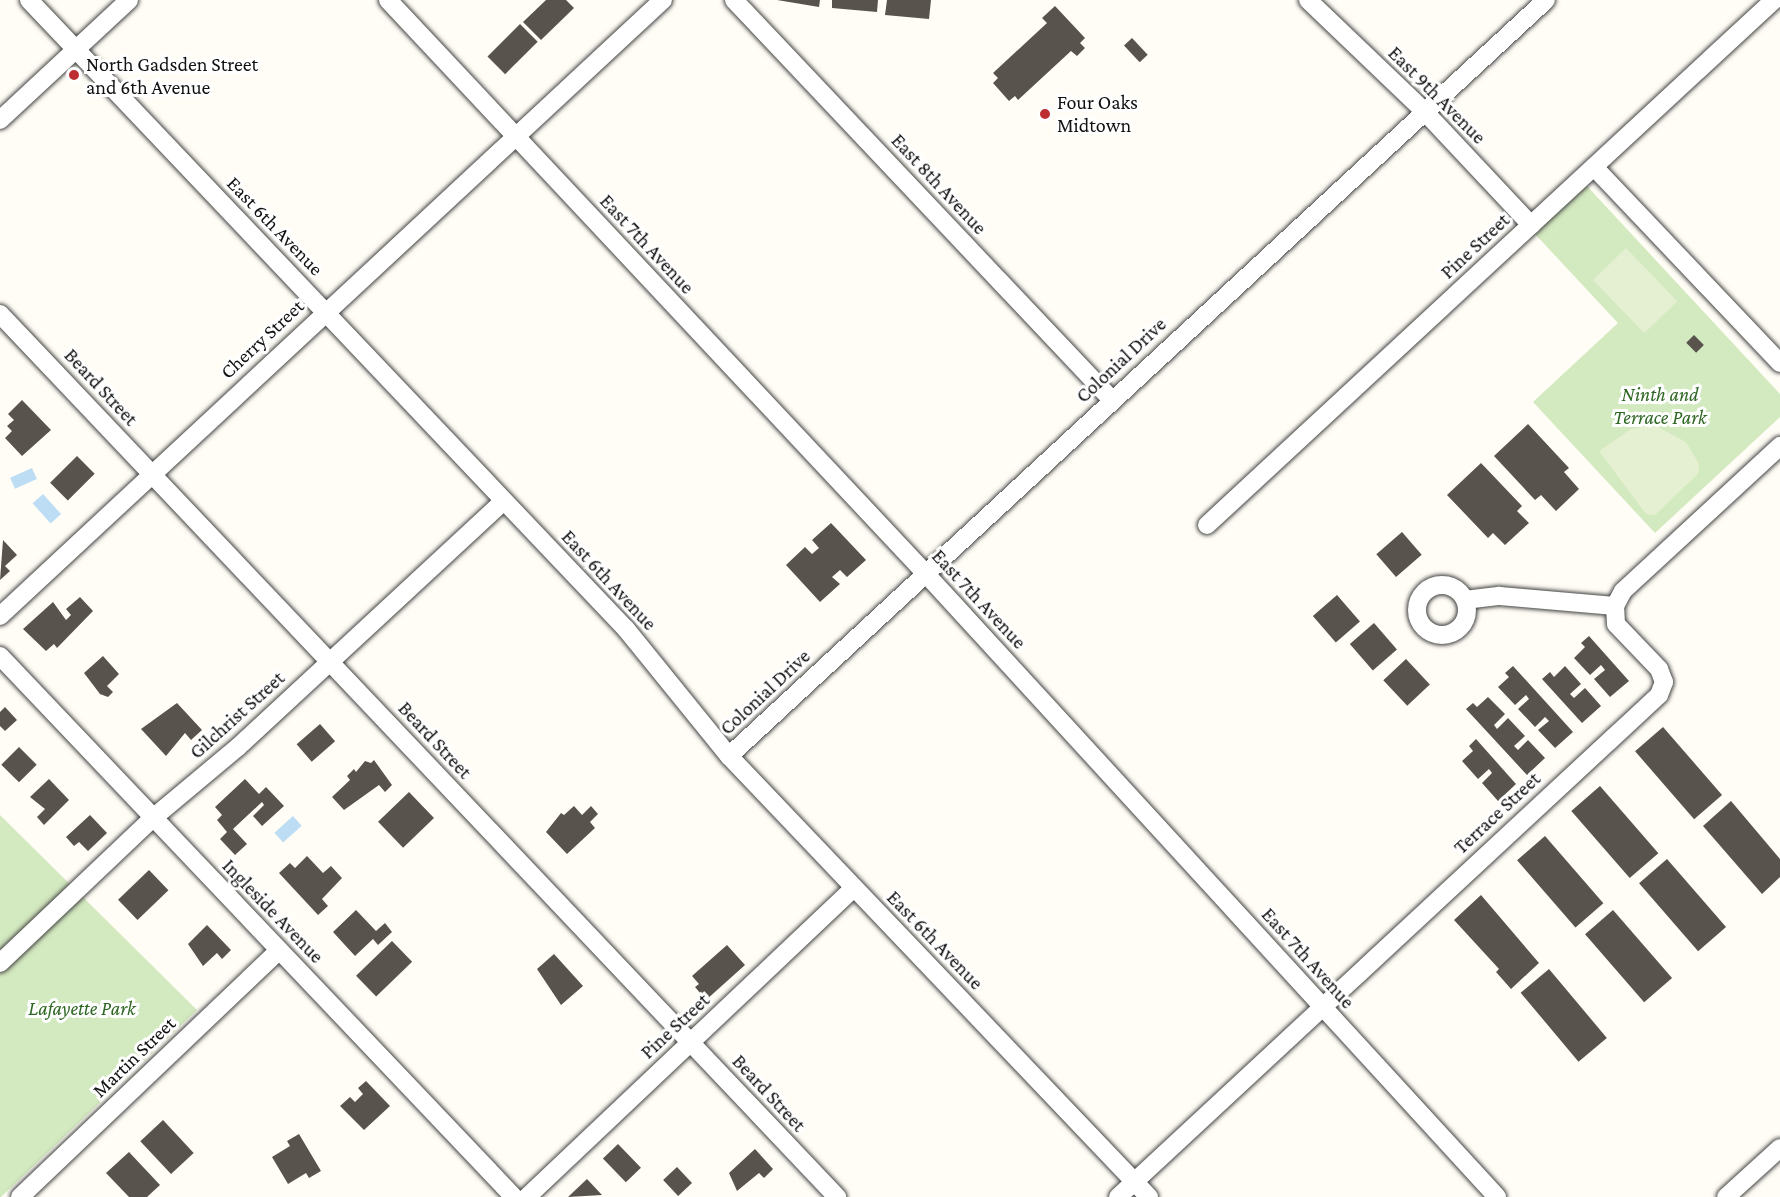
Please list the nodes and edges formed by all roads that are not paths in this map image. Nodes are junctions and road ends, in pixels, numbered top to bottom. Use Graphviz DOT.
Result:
graph roads {
  1 [pos="29,0"];
  2 [pos="129,0"];
  3 [pos="388,0"];
  4 [pos="403,0"];
  5 [pos="663,0"];
  6 [pos="734,0"];
  7 [pos="1308,0"];
  8 [pos="1546,0"];
  9 [pos="1774,0"];
  10 [pos="424,36"];
  11 [pos="76,50"];
  12 [pos="1425,112"];
  13 [pos="0,120"];
  14 [pos="514,136"];
  15 [pos="1595,168"];
  16 [pos="1531,225"];
  17 [pos="325,311"];
  18 [pos="0,314"];
  19 [pos="1780,363"];
  20 [pos="1111,399"];
  21 [pos="1780,446"];
  22 [pos="152,474"];
  23 [pos="504,501"];
  24 [pos="1207,525"];
  25 [pos="926,574"];
  26 [pos="1465,600"];
  27 [pos="1615,606"];
  28 [pos="0,616"];
  29 [pos="0,656"];
  30 [pos="330,662"];
  31 [pos="729,756"];
  32 [pos="153,818"];
  33 [pos="854,888"];
  34 [pos="279,950"];
  35 [pos="0,963"];
  36 [pos="1321,1006"];
  37 [pos="691,1042"];
  38 [pos="1780,1148"];
  39 [pos="1135,1182"];
  40 [pos="26,1195"];
  41 [pos="514,1197"];
  42 [pos="526,1197"];
  43 [pos="837,1197"];
  44 [pos="1118,1197"];
  45 [pos="1149,1197"];
  46 [pos="1497,1197"];
  47 [pos="1726,1197"];
  1 -- 11 [label="street, East 6th Avenue"];
  2 -- 11 [label="street"];
  3 -- 10 [label="street, East 7th Avenue"];
  4 -- 10 [label="street, East 7th Avenue"];
  5 -- 14 [label="street, Cherry Street"];
  6 -- 20 [label="street, East 8th Avenue"];
  7 -- 12 [label="street, East 9th Avenue"];
  8 -- 12 [label="street, Colonial Drive"];
  9 -- 15 [label="street, Pine Street"];
  10 -- 14 [label="street, East 7th Avenue"];
  11 -- 13 [label="street"];
  11 -- 17 [label="street, East 6th Avenue"];
  12 -- 16 [label="street, East 9th Avenue"];
  12 -- 20 [label="street, Colonial Drive"];
  14 -- 17 [label="street, Cherry Street"];
  14 -- 25 [label="street, East 7th Avenue"];
  15 -- 16 [label="street, Pine Street"];
  15 -- 19 [label="street"];
  16 -- 24 [label="street, Pine Street"];
  17 -- 22 [label="street, Cherry Street"];
  17 -- 23 [label="street, East 6th Avenue"];
  18 -- 22 [label="street, Beard Street"];
  20 -- 25 [label="street, Colonial Drive"];
  21 -- 27 [label="street"];
  22 -- 28 [label="street, Cherry Street"];
  22 -- 30 [label="street, Beard Street"];
  23 -- 30 [label="street, Gilchrist Street"];
  23 -- 31 [label="street, East 6th Avenue"];
  25 -- 31 [label="street, Colonial Drive"];
  25 -- 36 [label="street, East 7th Avenue"];
  26 -- 27 [label="street"];
  27 -- 36 [label="street, Terrace Street"];
  29 -- 32 [label="street, Ingleside Avenue"];
  30 -- 32 [label="street, Gilchrist Street"];
  30 -- 37 [label="street, Beard Street"];
  31 -- 33 [label="street, East 6th Avenue"];
  32 -- 34 [label="street, Ingleside Avenue"];
  32 -- 35 [label="street, Gilchrist Street"];
  33 -- 37 [label="street, Pine Street"];
  33 -- 39 [label="street, East 6th Avenue"];
  34 -- 40 [label="street, Martin Street"];
  34 -- 41 [label="street, Ingleside Avenue"];
  36 -- 39 [label="street, Terrace Street"];
  36 -- 46 [label="street, East 7th Avenue"];
  37 -- 42 [label="street, Pine Street"];
  37 -- 43 [label="street, Beard Street"];
  38 -- 47 [label="street"];
  39 -- 44 [label="street, Terrace Street"];
  39 -- 45 [label="street, East 6th Avenue"];
}
